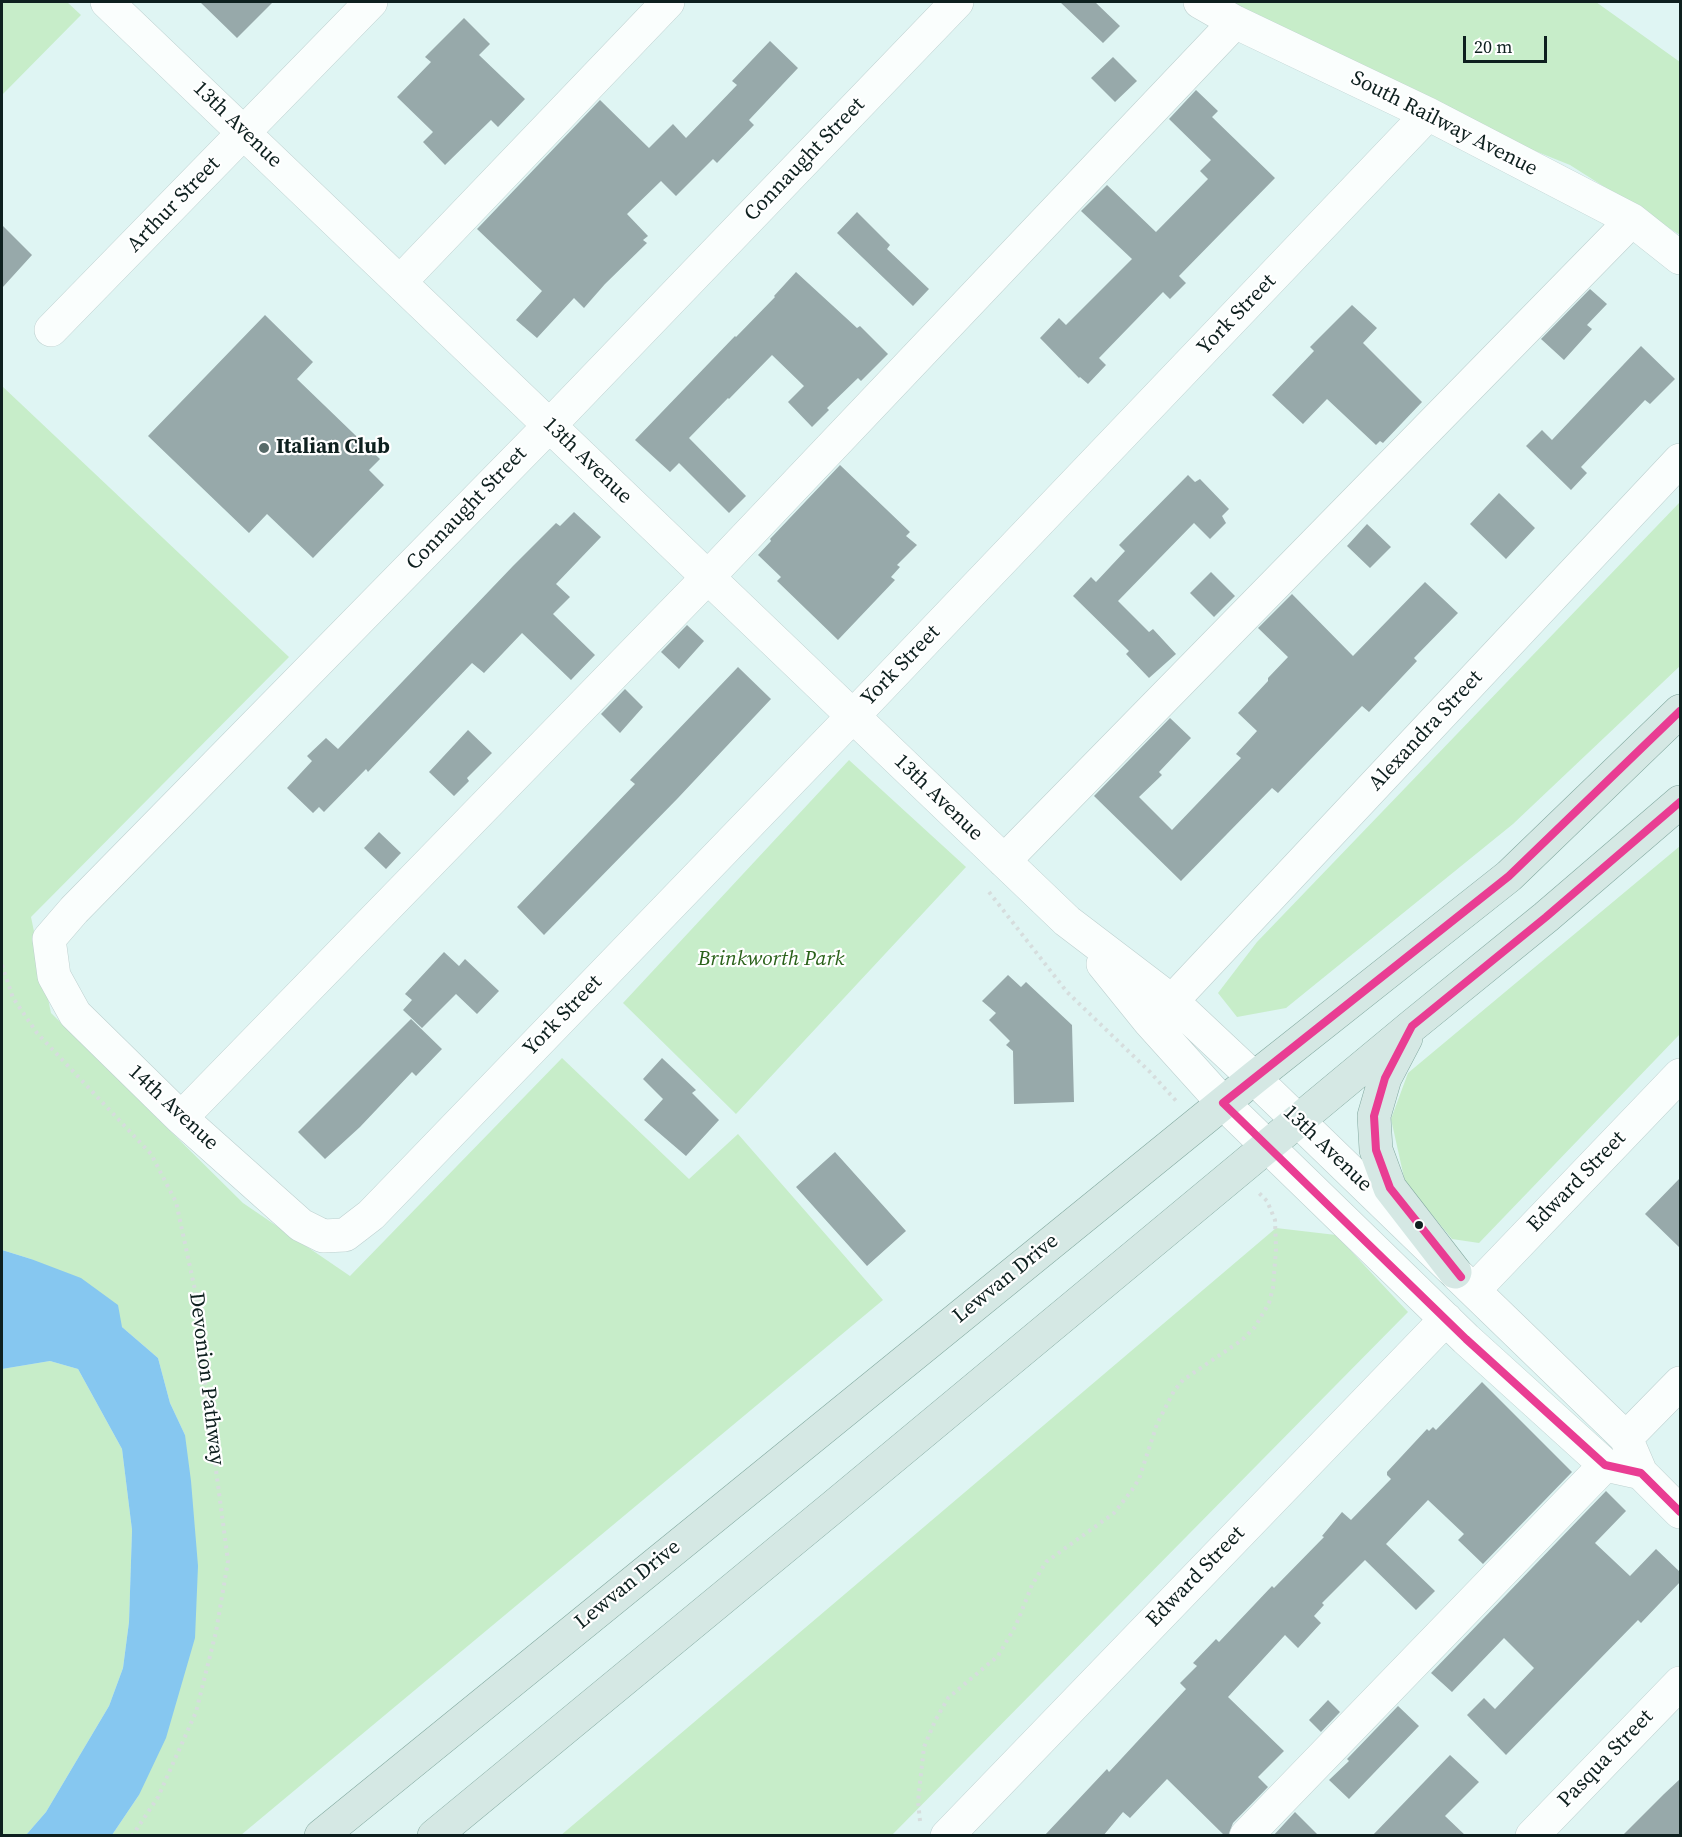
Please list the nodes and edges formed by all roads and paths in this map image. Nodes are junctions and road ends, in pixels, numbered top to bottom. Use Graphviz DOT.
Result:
graph roads {
  1 [pos="107,2"];
  2 [pos="371,2"];
  3 [pos="668,2"];
  4 [pos="957,2"];
  5 [pos="1200,2"];
  6 [pos="1235,22"];
  7 [pos="1428,114"];
  8 [pos="244,133"];
  9 [pos="1632,220"];
  10 [pos="1680,258"];
  11 [pos="400,282"];
  12 [pos="51,330"];
  13 [pos="550,425"];
  14 [pos="1680,460"];
  15 [pos="708,577"];
  16 [pos="1680,711"];
  17 [pos="853,716"];
  18 [pos="1680,802"];
  19 [pos="994,873"];
  20 [pos="74,910"];
  21 [pos="1067,921"];
  22 [pos="2,965"];
  23 [pos="1172,1001"];
  24 [pos="1412,1026"];
  25 [pos="1680,1075"];
  26 [pos="1254,1078"];
  27 [pos="1177,1102"];
  28 [pos="1224,1103"];
  29 [pos="181,1118"];
  30 [pos="1297,1121"];
  31 [pos="1267,1146"];
  32 [pos="1267,1201"];
  33 [pos="371,1215"];
  34 [pos="1465,1281"];
  35 [pos="1446,1319"];
  36 [pos="1680,1383"];
  37 [pos="1626,1438"];
  38 [pos="1605,1464"];
  39 [pos="1641,1473"];
  40 [pos="1680,1512"];
  41 [pos="1680,1683"];
  42 [pos="935,1832"];
  43 [pos="132,1836"];
  44 [pos="321,1836"];
  45 [pos="434,1836"];
  46 [pos="1246,1836"];
  47 [pos="1532,1836"];
  1 -- 8 [label="street, 13th Avenue"];
  2 -- 8 [label="street, Arthur Street"];
  3 -- 11 [label="street"];
  4 -- 13 [label="street, Connaught Street"];
  5 -- 6 [label="street, South Railway Avenue"];
  6 -- 7 [label="street, South Railway Avenue"];
  6 -- 15 [label="street"];
  7 -- 9 [label="street, South Railway Avenue"];
  7 -- 17 [label="street, York Street"];
  8 -- 11 [label="street, 13th Avenue"];
  8 -- 12 [label="street, Arthur Street"];
  9 -- 10 [label="street, South Railway Avenue"];
  9 -- 19 [label="street"];
  11 -- 13 [label="street, 13th Avenue"];
  13 -- 15 [label="street, 13th Avenue"];
  13 -- 20 [label="street, Connaught Street"];
  14 -- 23 [label="street, Alexandra Street"];
  15 -- 17 [label="street, 13th Avenue"];
  15 -- 29 [label="street"];
  16 -- 26 [label="main road, Lewvan Drive"];
  17 -- 19 [label="street, 13th Avenue"];
  17 -- 33 [label="street, York Street"];
  18 -- 24 [label="main road"];
  19 -- 21 [label="street, 13th Avenue"];
  19 -- 27 [label="path"];
  20 -- 29 [label="street, 14th Avenue"];
  21 -- 23 [label="street, 13th Avenue"];
  21 -- 28 [label="street, 13th Avenue"];
  22 -- 43 [label="path, Devonion Pathway"];
  23 -- 26 [label="street, 13th Avenue"];
  24 -- 30 [label="main road"];
  24 -- 34 [label="main road"];
  25 -- 34 [label="street, Edward Street"];
  26 -- 28 [label="main road, Lewvan Drive"];
  26 -- 30 [label="street, 13th Avenue"];
  28 -- 31 [label="street, 13th Avenue"];
  28 -- 44 [label="main road, Lewvan Drive"];
  29 -- 33 [label="street, 14th Avenue"];
  30 -- 31 [label="main road"];
  30 -- 34 [label="street, 13th Avenue"];
  31 -- 35 [label="street, 13th Avenue"];
  31 -- 45 [label="main road"];
  32 -- 42 [label="path"];
  34 -- 37 [label="street, 13th Avenue"];
  35 -- 38 [label="street, 13th Avenue"];
  35 -- 42 [label="street, Edward Street"];
  36 -- 37 [label="street"];
  37 -- 39 [label="street, 13th Avenue"];
  38 -- 39 [label="street, 13th Avenue"];
  38 -- 46 [label="street"];
  39 -- 40 [label="street, 13th Avenue"];
  41 -- 47 [label="street, Pasqua Street"];
}
